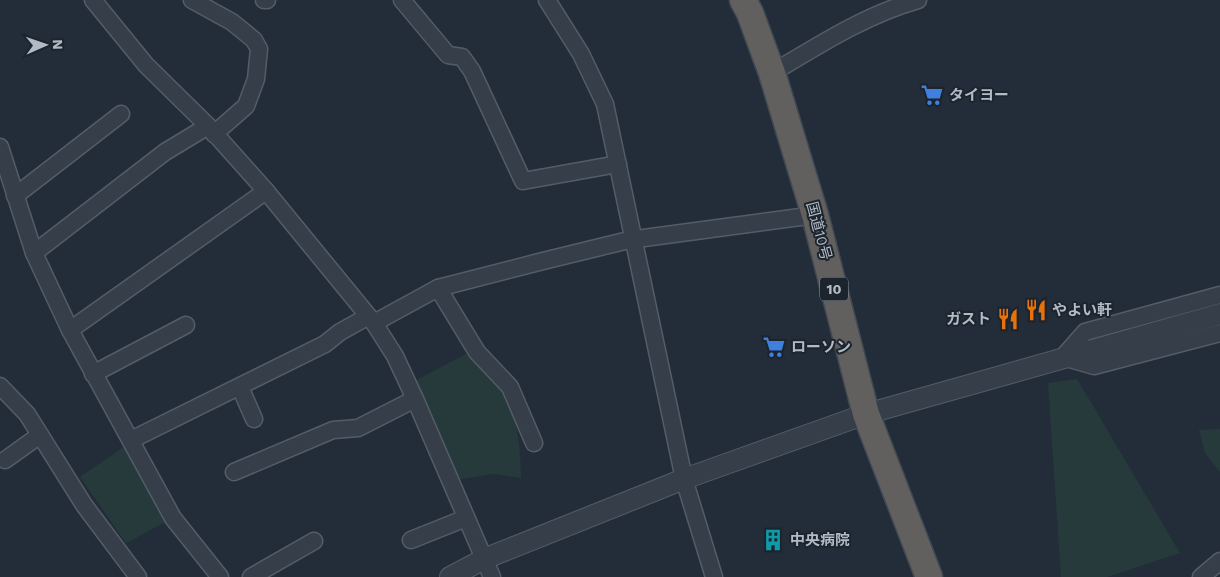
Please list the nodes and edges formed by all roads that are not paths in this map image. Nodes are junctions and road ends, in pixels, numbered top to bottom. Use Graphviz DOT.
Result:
graph roads {
  1 [pos="93,0"];
  2 [pos="192,0"];
  3 [pos="402,0"];
  4 [pos="547,0"];
  5 [pos="743,0"];
  6 [pos="918,0"];
  7 [pos="772,73"];
  8 [pos="121,114"];
  9 [pos="211,130"];
  10 [pos="0,147"];
  11 [pos="618,164"];
  12 [pos="266,191"];
  13 [pos="15,196"];
  14 [pos="815,215"];
  15 [pos="635,240"];
  16 [pos="34,253"];
  17 [pos="438,288"];
  18 [pos="1220,295"];
  19 [pos="1220,314"];
  20 [pos="370,320"];
  21 [pos="186,324"];
  22 [pos="70,330"];
  23 [pos="1220,333"];
  24 [pos="1063,357"];
  25 [pos="93,374"];
  26 [pos="0,386"];
  27 [pos="240,387"];
  28 [pos="416,399"];
  29 [pos="866,414"];
  30 [pos="254,419"];
  31 [pos="40,435"];
  32 [pos="131,440"];
  33 [pos="534,443"];
  34 [pos="5,460"];
  35 [pos="234,472"];
  36 [pos="684,479"];
  37 [pos="466,518"];
  38 [pos="411,540"];
  39 [pos="314,541"];
  40 [pos="1220,561"];
  41 [pos="488,568"];
  42 [pos="138,577"];
  43 [pos="220,577"];
  44 [pos="251,577"];
  45 [pos="450,577"];
  46 [pos="714,577"];
  47 [pos="929,577"];
  48 [pos="1201,577"];
  1 -- 9 [label="street"];
  2 -- 9 [label="street"];
  3 -- 11 [label="street"];
  4 -- 11 [label="street"];
  5 -- 7 [label="highway, 国道10号 / 10"];
  6 -- 7 [label="street"];
  7 -- 14 [label="highway, 国道10号 / 10"];
  8 -- 13 [label="street"];
  9 -- 12 [label="street"];
  9 -- 16 [label="street"];
  10 -- 13 [label="street"];
  11 -- 15 [label="street"];
  12 -- 20 [label="street"];
  12 -- 22 [label="street"];
  13 -- 16 [label="street"];
  14 -- 15 [label="street"];
  14 -- 29 [label="highway, 国道10号 / 10"];
  15 -- 17 [label="street"];
  15 -- 36 [label="street"];
  16 -- 22 [label="street"];
  17 -- 20 [label="street"];
  17 -- 33 [label="street"];
  18 -- 24 [label="street"];
  19 -- 24 [label="street"];
  20 -- 27 [label="street"];
  20 -- 28 [label="street"];
  21 -- 25 [label="street"];
  22 -- 25 [label="street"];
  23 -- 24 [label="street"];
  24 -- 29 [label="street"];
  25 -- 32 [label="street"];
  26 -- 31 [label="street"];
  27 -- 30 [label="street"];
  27 -- 32 [label="street"];
  28 -- 35 [label="street"];
  28 -- 37 [label="street"];
  29 -- 36 [label="street"];
  29 -- 47 [label="highway, 国道10号 / 10"];
  31 -- 34 [label="street"];
  31 -- 42 [label="street"];
  32 -- 43 [label="street"];
  36 -- 41 [label="street"];
  36 -- 46 [label="street"];
  37 -- 38 [label="street"];
  37 -- 41 [label="street"];
  39 -- 44 [label="street"];
  40 -- 48 [label="street"];
  41 -- 45 [label="street"];
}
